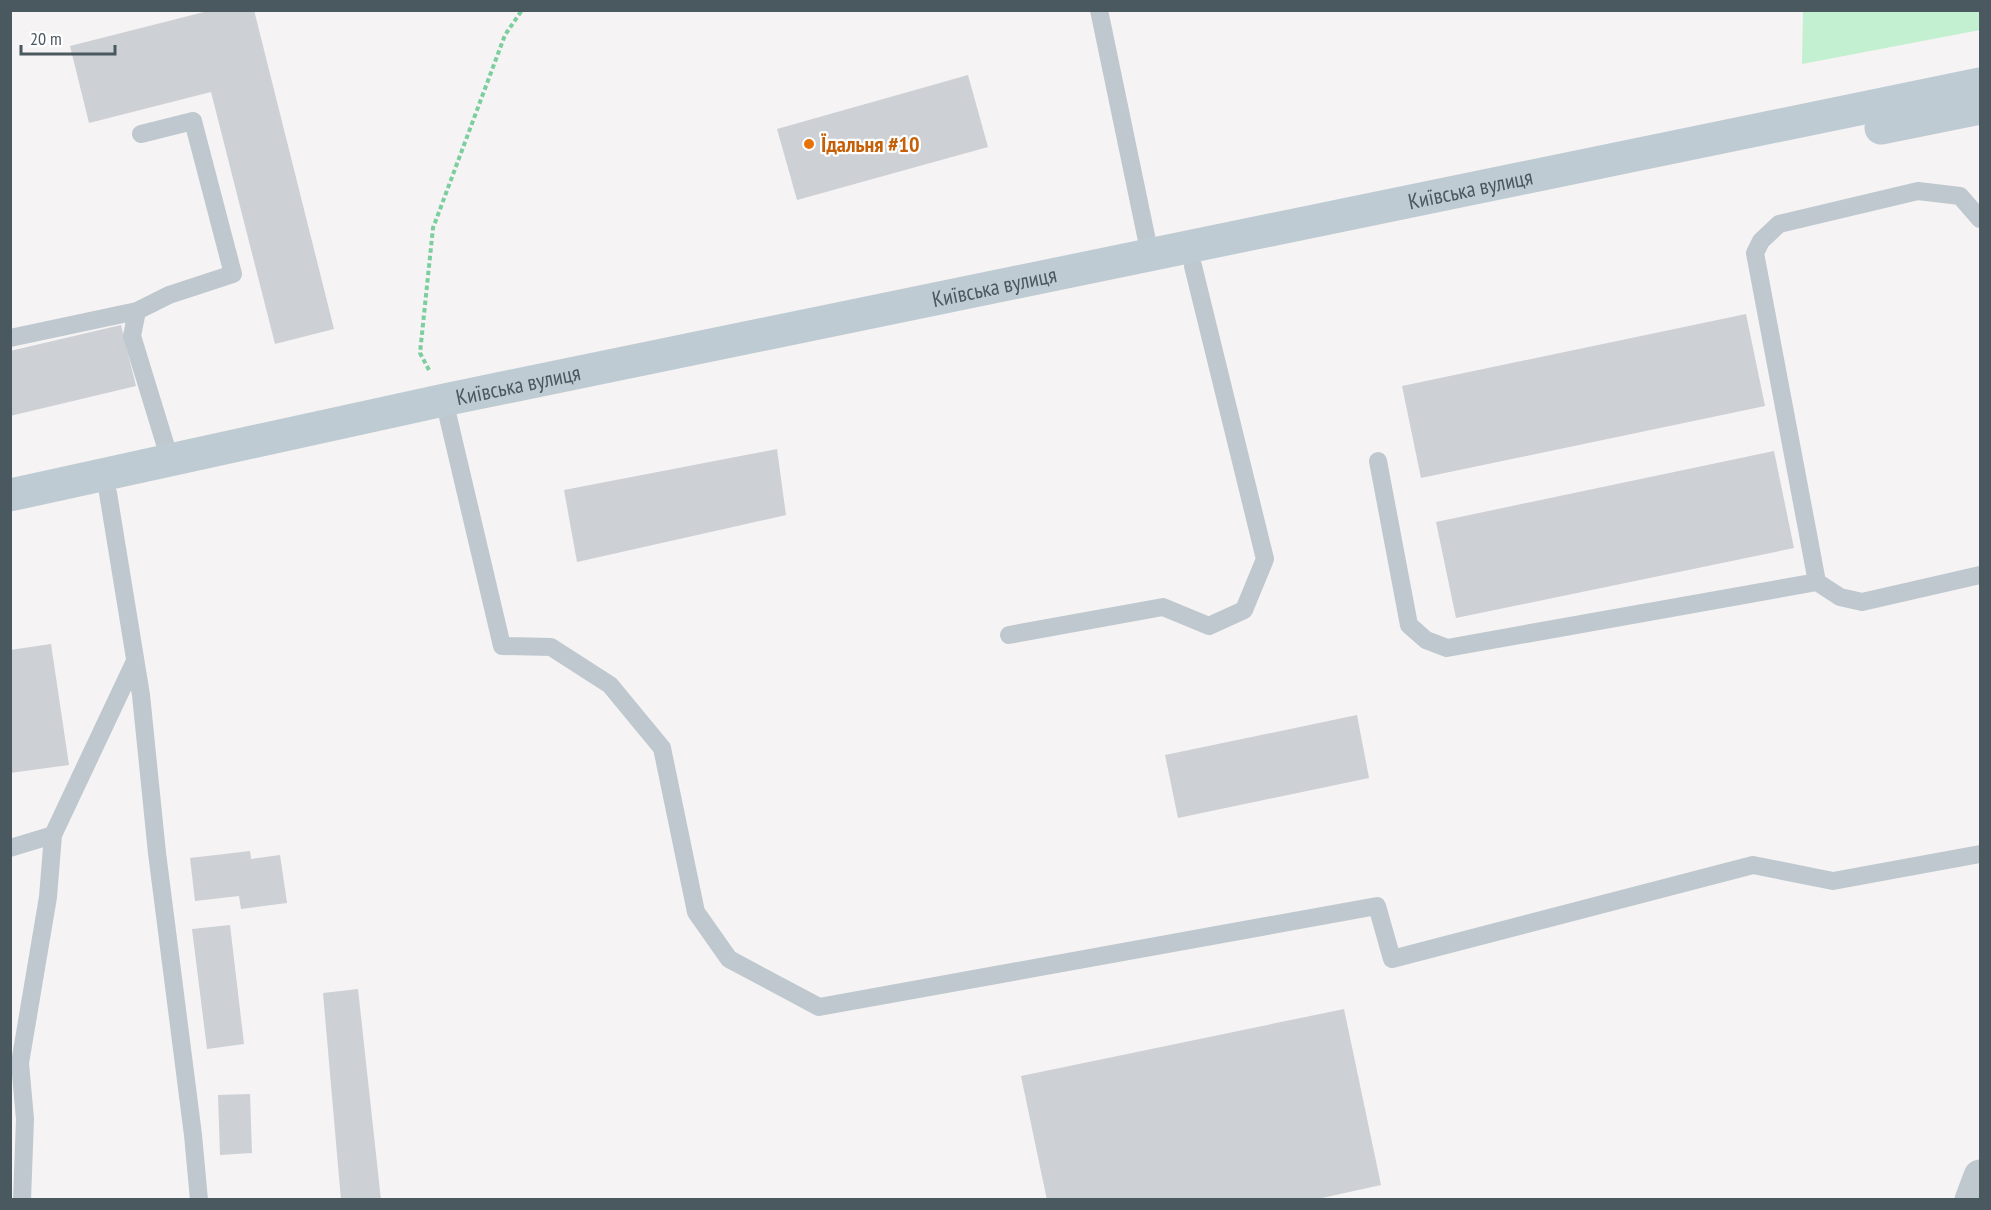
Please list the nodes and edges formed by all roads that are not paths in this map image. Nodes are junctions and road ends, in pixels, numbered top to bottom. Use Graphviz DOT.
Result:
graph roads {
  1 [pos="1099,10"];
  2 [pos="1980,102"];
  3 [pos="141,134"];
  4 [pos="1980,219"];
  5 [pos="1150,255"];
  6 [pos="1193,266"];
  7 [pos="137,311"];
  8 [pos="10,338"];
  9 [pos="446,409"];
  10 [pos="170,460"];
  11 [pos="1378,461"];
  12 [pos="108,493"];
  13 [pos="10,495"];
  14 [pos="10,514"];
  15 [pos="1980,575"];
  16 [pos="1817,582"];
  17 [pos="1009,635"];
  18 [pos="135,661"];
  19 [pos="53,835"];
  20 [pos="10,848"];
  21 [pos="1980,854"];
  22 [pos="1980,1176"];
  23 [pos="22,1200"];
  24 [pos="199,1200"];
  25 [pos="1971,1200"];
  1 -- 5 [label="lane"];
  2 -- 5 [label="main road, Київська вулиця"];
  2 -- 6 [label="main road, Київська вулиця"];
  3 -- 7 [label="lane"];
  4 -- 16 [label="lane"];
  5 -- 9 [label="main road, Київська вулиця"];
  6 -- 9 [label="main road, Київська вулиця"];
  6 -- 17 [label="lane"];
  7 -- 8 [label="lane"];
  7 -- 10 [label="lane"];
  9 -- 10 [label="main road, Київська вулиця"];
  9 -- 12 [label="main road, Київська вулиця"];
  9 -- 21 [label="lane"];
  10 -- 13 [label="main road, Київська вулиця"];
  11 -- 16 [label="lane"];
  12 -- 14 [label="main road, Київська вулиця"];
  12 -- 18 [label="lane"];
  15 -- 16 [label="lane"];
  18 -- 19 [label="lane"];
  18 -- 24 [label="lane"];
  19 -- 20 [label="lane"];
  19 -- 23 [label="lane"];
  22 -- 25 [label="street"];
}
